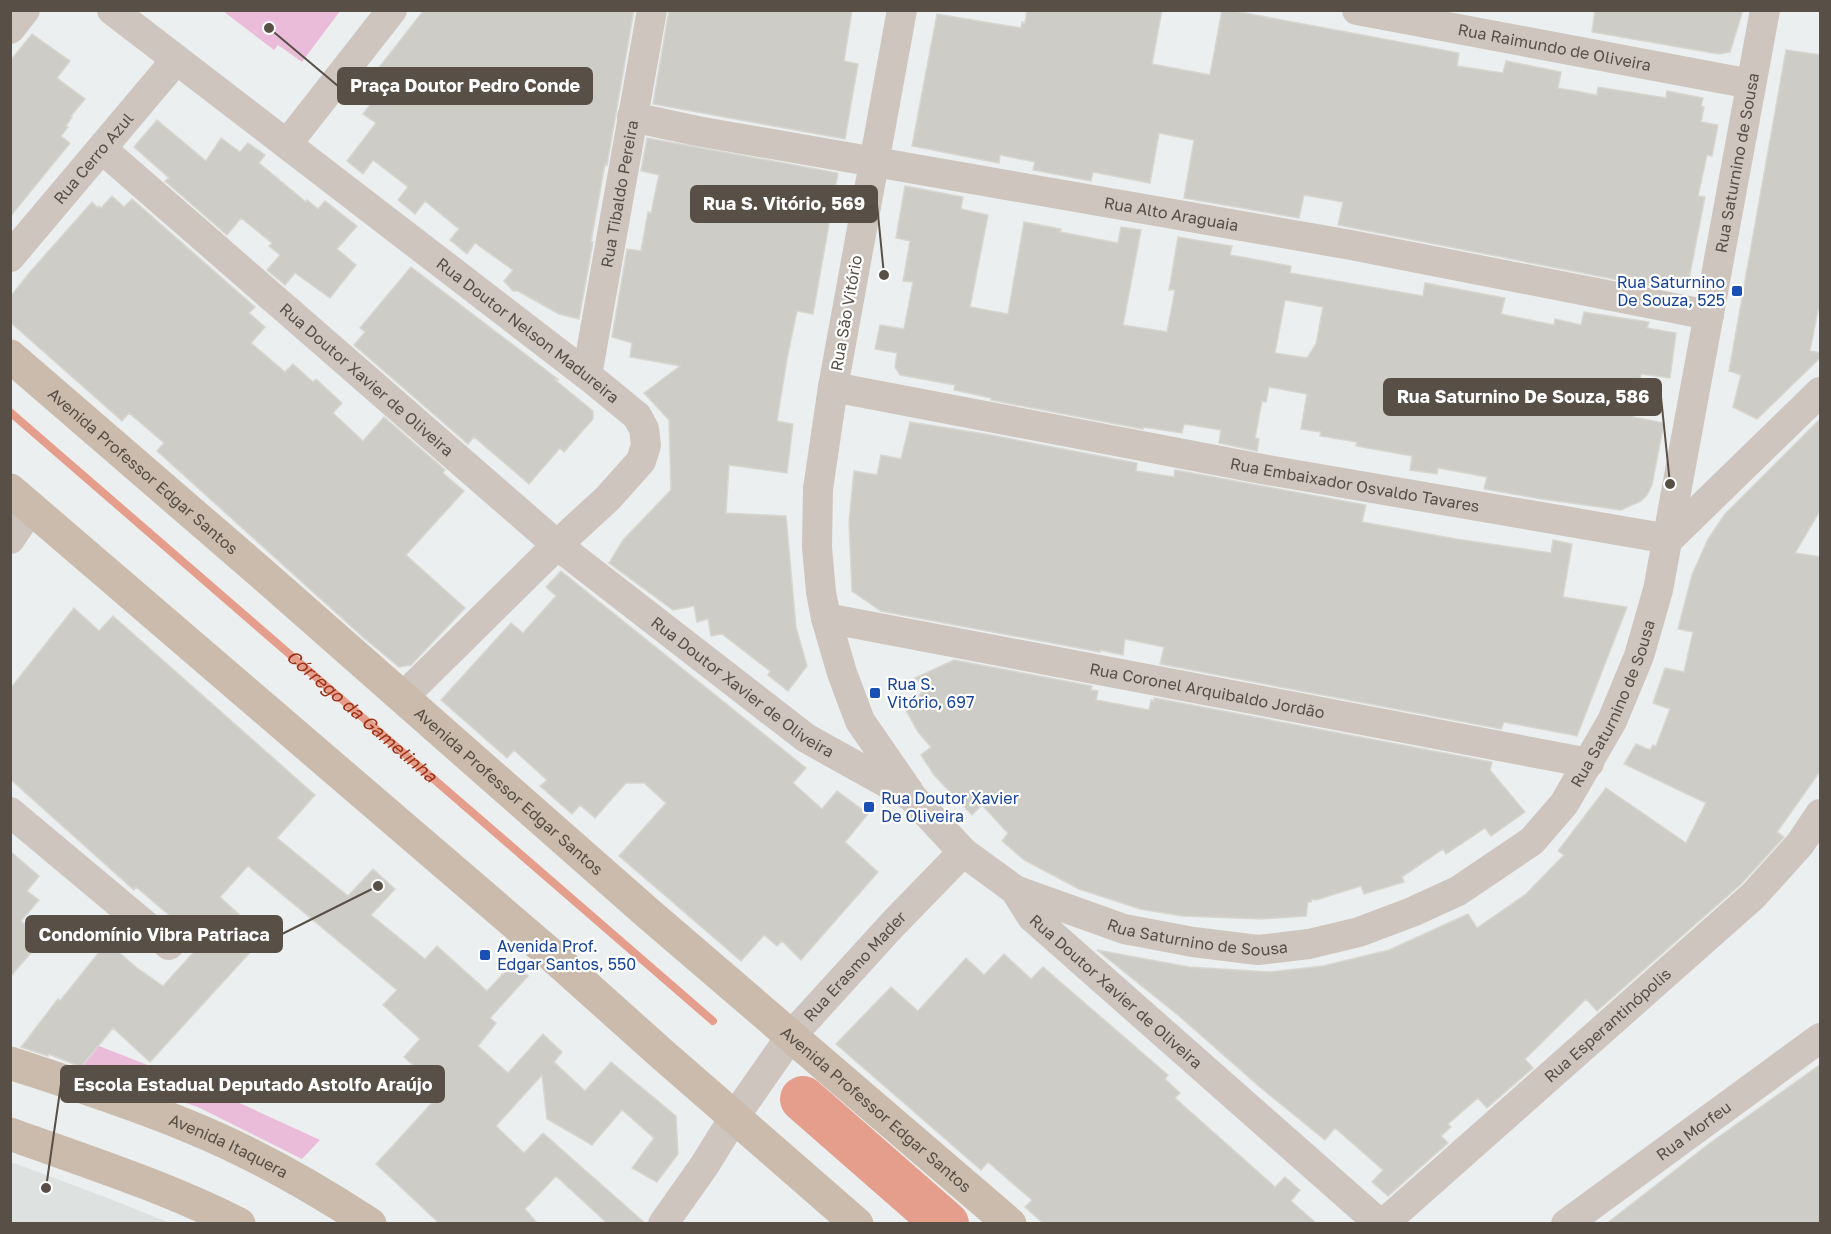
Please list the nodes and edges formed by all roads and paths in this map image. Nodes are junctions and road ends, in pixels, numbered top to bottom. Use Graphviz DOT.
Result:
graph roads {
  1 [pos="25,10"];
  2 [pos="112,10"];
  3 [pos="392,10"];
  4 [pos="651,10"];
  5 [pos="902,10"];
  6 [pos="1357,10"];
  7 [pos="1766,10"];
  8 [pos="10,29"];
  9 [pos="176,60"];
  10 [pos="1751,84"];
  11 [pos="632,117"];
  12 [pos="287,144"];
  13 [pos="102,149"];
  14 [pos="874,161"];
  15 [pos="10,257"];
  16 [pos="1709,315"];
  17 [pos="10,356"];
  18 [pos="587,375"];
  19 [pos="833,387"];
  20 [pos="1821,392"];
  21 [pos="21,499"];
  22 [pos="10,539"];
  23 [pos="1669,539"];
  24 [pos="557,544"];
  25 [pos="826,618"];
  26 [pos="402,698"];
  27 [pos="1589,763"];
  28 [pos="912,797"];
  29 [pos="10,812"];
  30 [pos="1821,814"];
  31 [pos="963,852"];
  32 [pos="1015,890"];
  33 [pos="169,945"];
  34 [pos="791,1036"];
  35 [pos="1821,1038"];
  36 [pos="10,1063"];
  37 [pos="735,1116"];
  38 [pos="10,1134"];
  39 [pos="239,1224"];
  40 [pos="370,1224"];
  41 [pos="663,1224"];
  42 [pos="857,1224"];
  43 [pos="1010,1224"];
  44 [pos="1381,1224"];
  45 [pos="1566,1224"];
  1 -- 8 [label="street"];
  2 -- 9 [label="street, Rua Doutor Nelson Madureira"];
  3 -- 12 [label="street"];
  4 -- 11 [label="street, Rua Tibaldo Pereira"];
  5 -- 14 [label="street, Rua São Vitório"];
  6 -- 10 [label="street, Rua Raimundo de Oliveira"];
  7 -- 10 [label="street, Rua Saturnino de Sousa"];
  9 -- 12 [label="street, Rua Doutor Nelson Madureira"];
  9 -- 13 [label="street, Rua Cerro Azul"];
  10 -- 16 [label="street, Rua Saturnino de Sousa"];
  11 -- 14 [label="street, Rua Alto Araguaia"];
  11 -- 18 [label="street, Rua Tibaldo Pereira"];
  12 -- 18 [label="street, Rua Doutor Nelson Madureira"];
  13 -- 15 [label="street, Rua Cerro Azul"];
  13 -- 24 [label="street, Rua Doutor Xavier de Oliveira"];
  14 -- 16 [label="street, Rua Alto Araguaia"];
  14 -- 19 [label="street, Rua São Vitório"];
  16 -- 23 [label="street, Rua Saturnino de Sousa"];
  17 -- 26 [label="main road, Avenida Professor Edgar Santos"];
  18 -- 24 [label="street, Rua Doutor Nelson Madureira"];
  19 -- 23 [label="street, Rua Embaixador Osvaldo Tavares"];
  19 -- 25 [label="street, Rua São Vitório"];
  20 -- 23 [label="street"];
  21 -- 22 [label="street"];
  21 -- 37 [label="main road"];
  23 -- 27 [label="street, Rua Saturnino de Sousa"];
  24 -- 26 [label="street, Rua Doutor Nelson Madureira"];
  24 -- 28 [label="street, Rua Doutor Xavier de Oliveira"];
  25 -- 27 [label="street, Rua Coronel Arquibaldo Jordão"];
  25 -- 28 [label="street"];
  26 -- 34 [label="main road, Avenida Professor Edgar Santos"];
  27 -- 32 [label="street, Rua Saturnino de Sousa"];
  28 -- 31 [label="street, Rua Doutor Xavier de Oliveira"];
  29 -- 33 [label="street"];
  30 -- 44 [label="street, Rua Esperantinópolis"];
  31 -- 32 [label="street, Rua Doutor Xavier de Oliveira"];
  31 -- 34 [label="street, Rua Erasmo Mader"];
  32 -- 44 [label="street, Rua Doutor Xavier de Oliveira"];
  34 -- 37 [label="street, Rua Erasmo Mader"];
  34 -- 43 [label="main road, Avenida Professor Edgar Santos"];
  35 -- 45 [label="street, Rua Morfeu"];
  36 -- 40 [label="main road, Avenida Itaquera"];
  37 -- 41 [label="street, Rua Erasmo Mader"];
  37 -- 42 [label="main road"];
  38 -- 39 [label="main road"];
}
